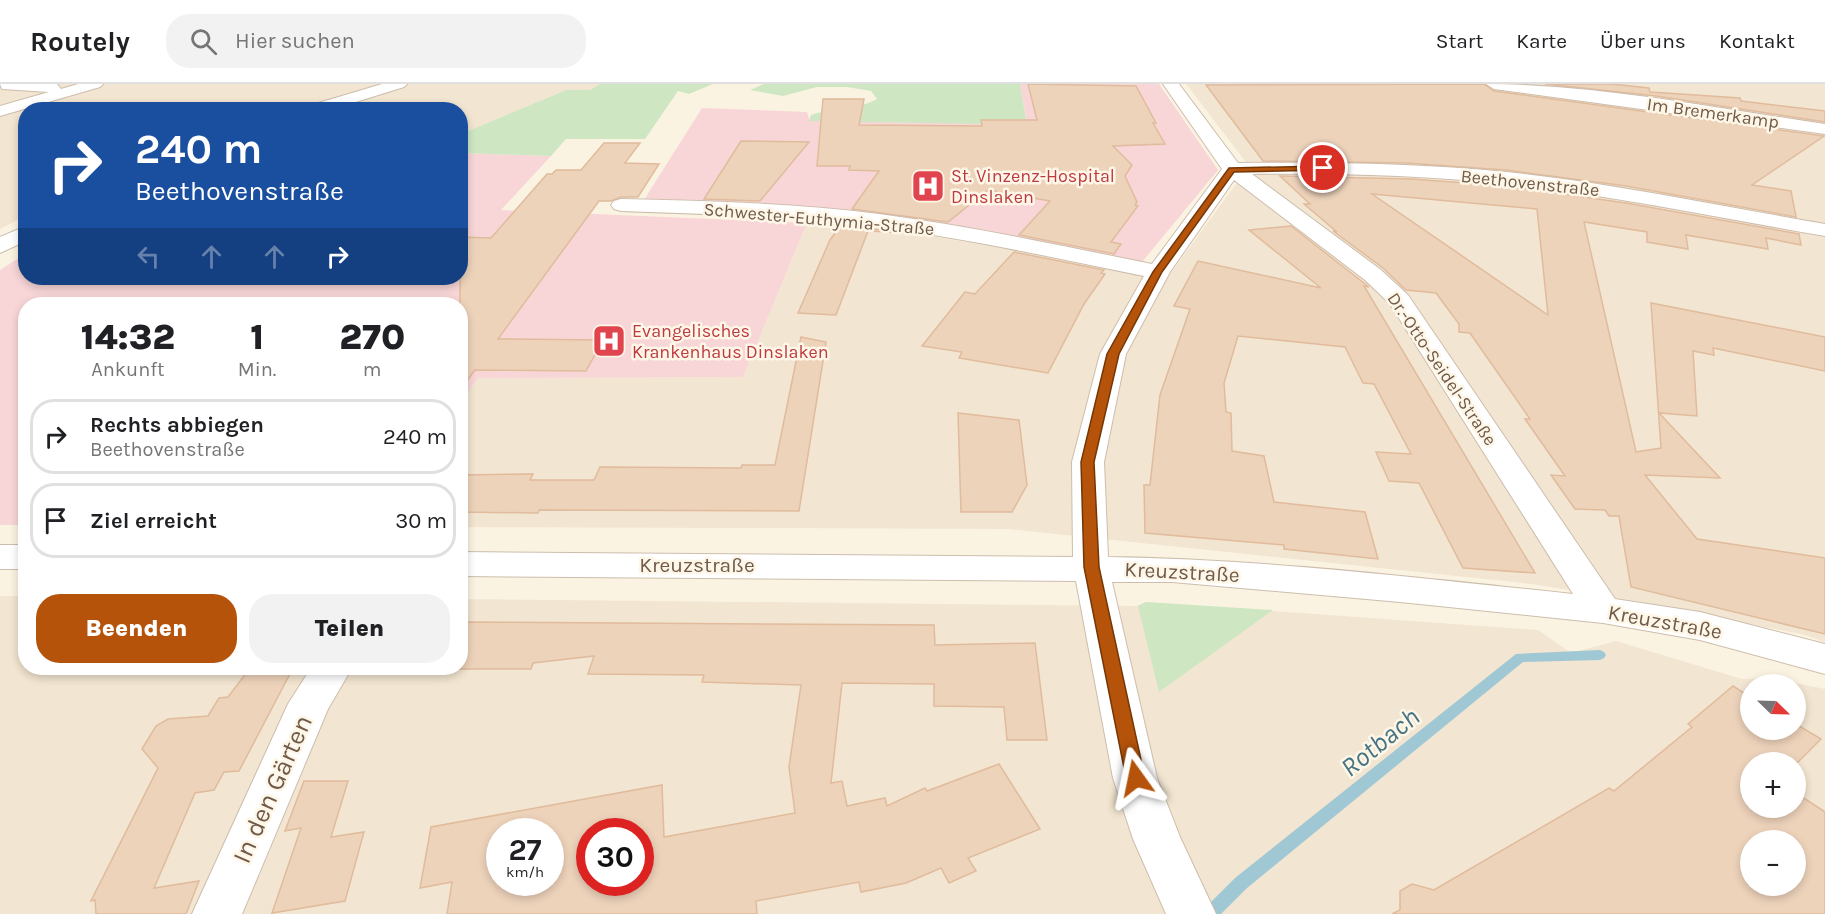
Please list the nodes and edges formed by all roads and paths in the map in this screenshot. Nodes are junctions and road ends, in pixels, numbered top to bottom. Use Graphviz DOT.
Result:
graph roads {
  1 [pos="2,84"];
  2 [pos="95,84"];
  3 [pos="399,84"];
  4 [pos="1171,84"];
  5 [pos="1494,84"];
  6 [pos="74,90"];
  7 [pos="32,102"];
  8 [pos="338,102"];
  9 [pos="18,106"];
  10 [pos="0,111"];
  11 [pos="1825,129"];
  12 [pos="1232,169"];
  13 [pos="621,205"];
  14 [pos="1825,230"];
  15 [pos="18,236"];
  16 [pos="0,246"];
  17 [pos="1158,272"];
  18 [pos="0,556"];
  19 [pos="18,557"];
  20 [pos="468,564"];
  21 [pos="1091,567"];
  22 [pos="1603,610"];
  23 [pos="1825,659"];
  24 [pos="328,675"];
  25 [pos="218,914"];
  26 [pos="1191,914"];
  1 -- 6 [label="street"];
  2 -- 6 [label="street"];
  3 -- 8 [label="street"];
  4 -- 12 [label="street, Dr.-Otto-Seidel-Straße"];
  5 -- 11 [label="street, Im Bremerkamp"];
  6 -- 7 [label="street"];
  9 -- 10 [label="street"];
  12 -- 14 [label="street, Beethovenstraße"];
  12 -- 17 [label="street"];
  12 -- 22 [label="street, Dr.-Otto-Seidel-Straße"];
  13 -- 17 [label="street, Schwester-Euthymia-Straße"];
  15 -- 16 [label="street"];
  17 -- 21 [label="street"];
  18 -- 19 [label="street"];
  20 -- 21 [label="street, Kreuzstraße"];
  21 -- 22 [label="street, Kreuzstraße"];
  21 -- 26 [label="street"];
  22 -- 23 [label="street, Kreuzstraße"];
  24 -- 25 [label="street, In den Gärten"];
}
